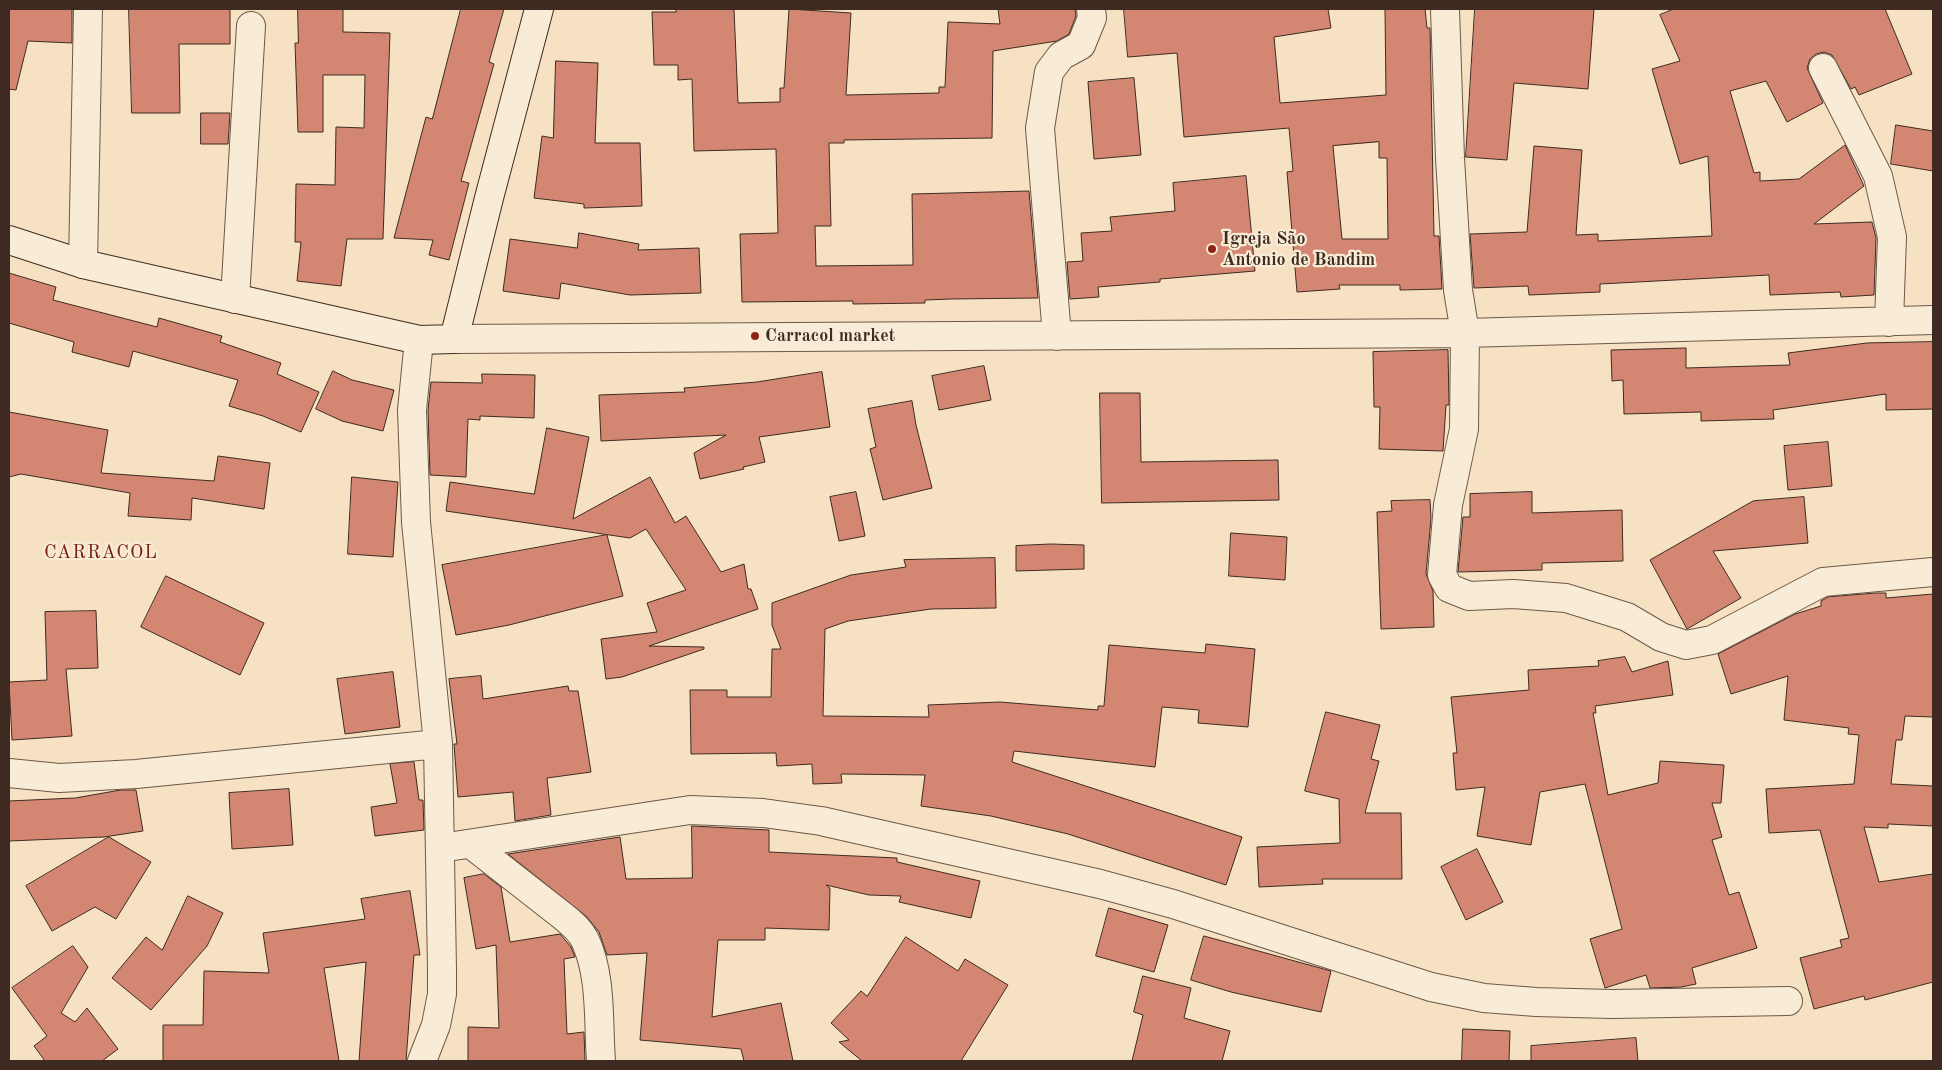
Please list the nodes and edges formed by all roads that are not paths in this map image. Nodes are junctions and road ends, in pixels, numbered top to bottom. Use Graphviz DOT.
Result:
graph roads {
  1 [pos="88,9"];
  2 [pos="540,9"];
  3 [pos="1091,9"];
  4 [pos="1445,9"];
  5 [pos="251,26"];
  6 [pos="1823,68"];
  7 [pos="9,240"];
  8 [pos="82,264"];
  9 [pos="235,299"];
  10 [pos="1933,320"];
  11 [pos="1889,322"];
  12 [pos="1466,333"];
  13 [pos="1057,336"];
  14 [pos="454,339"];
  15 [pos="420,340"];
  16 [pos="1933,572"];
  17 [pos="438,744"];
  18 [pos="9,773"];
  19 [pos="472,845"];
  20 [pos="440,848"];
  21 [pos="1788,1001"];
  22 [pos="422,1061"];
  23 [pos="601,1061"];
  1 -- 8 [label="street"];
  2 -- 14 [label="street"];
  3 -- 13 [label="street"];
  4 -- 12 [label="street"];
  5 -- 9 [label="street"];
  6 -- 11 [label="street"];
  7 -- 8 [label="street"];
  8 -- 9 [label="street"];
  9 -- 15 [label="street"];
  10 -- 11 [label="street"];
  11 -- 12 [label="street"];
  12 -- 13 [label="street"];
  12 -- 16 [label="street"];
  13 -- 14 [label="street"];
  14 -- 15 [label="street"];
  15 -- 17 [label="street"];
  17 -- 18 [label="street"];
  17 -- 20 [label="street"];
  19 -- 20 [label="street"];
  19 -- 21 [label="street"];
  19 -- 23 [label="street"];
  20 -- 22 [label="street"];
}
